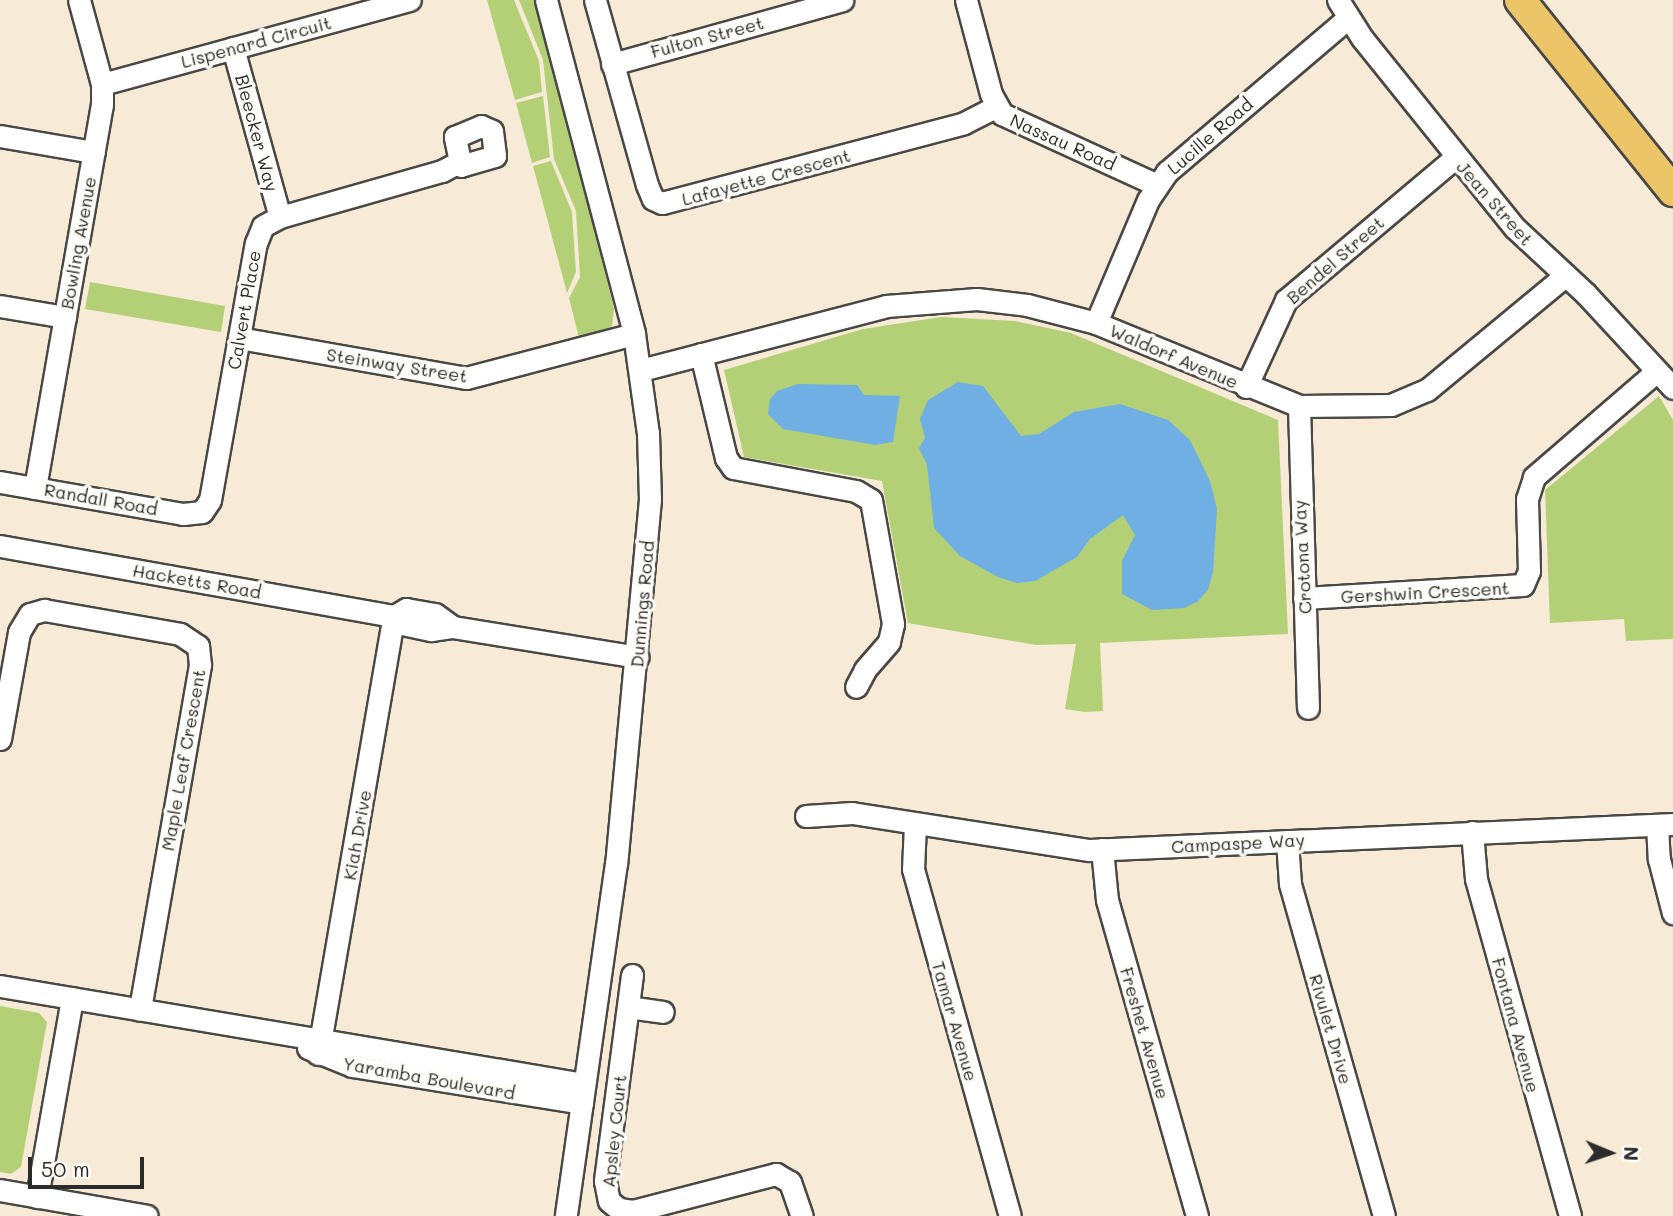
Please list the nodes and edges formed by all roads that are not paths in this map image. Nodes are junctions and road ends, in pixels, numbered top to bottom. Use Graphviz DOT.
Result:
graph roads {
  1 [pos="79,0"];
  2 [pos="410,0"];
  3 [pos="546,0"];
  4 [pos="595,0"];
  5 [pos="842,0"];
  6 [pos="967,0"];
  7 [pos="1520,0"];
  8 [pos="1343,9"];
  9 [pos="233,48"];
  10 [pos="612,64"];
  11 [pos="102,84"];
  12 [pos="996,107"];
  13 [pos="0,135"];
  14 [pos="94,152"];
  15 [pos="1456,157"];
  16 [pos="457,163"];
  17 [pos="1157,185"];
  18 [pos="1673,191"];
  19 [pos="280,217"];
  20 [pos="1565,276"];
  21 [pos="0,306"];
  22 [pos="65,317"];
  23 [pos="1096,323"];
  24 [pos="634,334"];
  25 [pos="239,338"];
  26 [pos="703,359"];
  27 [pos="1657,371"];
  28 [pos="642,376"];
  29 [pos="1246,387"];
  30 [pos="1673,387"];
  31 [pos="1299,406"];
  32 [pos="0,482"];
  33 [pos="35,488"];
  34 [pos="202,512"];
  35 [pos="0,546"];
  36 [pos="1304,598"];
  37 [pos="394,616"];
  38 [pos="638,657"];
  39 [pos="856,687"];
  40 [pos="1308,709"];
  41 [pos="0,739"];
  42 [pos="806,816"];
  43 [pos="915,824"];
  44 [pos="1665,825"];
  45 [pos="1472,832"];
  46 [pos="1287,841"];
  47 [pos="1102,849"];
  48 [pos="1673,913"];
  49 [pos="632,975"];
  50 [pos="0,986"];
  51 [pos="72,998"];
  52 [pos="628,1007"];
  53 [pos="140,1010"];
  54 [pos="663,1012"];
  55 [pos="320,1046"];
  56 [pos="583,1094"];
  57 [pos="0,1190"];
  58 [pos="37,1197"];
  59 [pos="612,1211"];
  60 [pos="147,1216"];
  61 [pos="566,1216"];
  62 [pos="802,1216"];
  63 [pos="1010,1216"];
  64 [pos="1197,1216"];
  65 [pos="1384,1216"];
  66 [pos="1570,1216"];
  1 -- 11 [label="street, Bowling Avenue"];
  2 -- 9 [label="street, Lispenard Circuit"];
  3 -- 24 [label="street, Dunnings Road"];
  4 -- 10 [label="street, Lafayette Crescent"];
  5 -- 10 [label="street, Fulton Street"];
  6 -- 12 [label="street, Nassau Road"];
  7 -- 18 [label="highway"];
  8 -- 15 [label="street, Jean Street"];
  8 -- 17 [label="street, Lucille Road"];
  9 -- 11 [label="street, Lispenard Circuit"];
  9 -- 19 [label="street, Bleecker Way"];
  10 -- 12 [label="street, Lafayette Crescent"];
  11 -- 14 [label="street, Bowling Avenue"];
  12 -- 17 [label="street, Nassau Road"];
  13 -- 14 [label="street"];
  14 -- 22 [label="street, Bowling Avenue"];
  15 -- 20 [label="street, Jean Street"];
  15 -- 29 [label="street, Bendel Street"];
  16 -- 19 [label="street"];
  17 -- 23 [label="street, Lucille Road"];
  19 -- 25 [label="street, Calvert Place"];
  20 -- 27 [label="street, Jean Street"];
  20 -- 31 [label="street, Waldorf Avenue"];
  21 -- 22 [label="street"];
  22 -- 33 [label="street, Bowling Avenue"];
  23 -- 26 [label="street, Waldorf Avenue"];
  23 -- 29 [label="street, Waldorf Avenue"];
  24 -- 25 [label="street, Steinway Street"];
  24 -- 28 [label="street, Dunnings Road"];
  25 -- 34 [label="street, Calvert Place"];
  26 -- 28 [label="street, Waldorf Avenue"];
  26 -- 39 [label="street"];
  27 -- 30 [label="street, Jean Street"];
  27 -- 36 [label="street, Gershwin Crescent"];
  28 -- 38 [label="street, Dunnings Road"];
  29 -- 31 [label="street, Waldorf Avenue"];
  31 -- 36 [label="street, Crotona Way"];
  32 -- 33 [label="street, Randall Road"];
  33 -- 34 [label="street, Randall Road"];
  35 -- 37 [label="street, Hacketts Road"];
  36 -- 40 [label="street, Crotona Way"];
  37 -- 38 [label="street, Hacketts Road"];
  37 -- 55 [label="street, Kiah Drive"];
  38 -- 56 [label="street, Dunnings Road"];
  41 -- 53 [label="street, Maple Leaf Crescent"];
  42 -- 43 [label="street, Campaspe Way"];
  43 -- 47 [label="street, Campaspe Way"];
  43 -- 63 [label="street, Tamar Avenue"];
  44 -- 45 [label="street, Campaspe Way"];
  44 -- 48 [label="street"];
  45 -- 46 [label="street, Campaspe Way"];
  45 -- 66 [label="street, Fontana Avenue"];
  46 -- 47 [label="street, Campaspe Way"];
  46 -- 65 [label="street, Rivulet Drive"];
  47 -- 64 [label="street, Freshet Avenue"];
  49 -- 52 [label="street, Apsley Court"];
  50 -- 51 [label="street, Yaramba Boulevard"];
  51 -- 53 [label="street, Yaramba Boulevard"];
  51 -- 58 [label="street"];
  52 -- 54 [label="street"];
  52 -- 59 [label="street, Apsley Court"];
  53 -- 55 [label="street, Yaramba Boulevard"];
  55 -- 56 [label="street, Yaramba Boulevard"];
  56 -- 61 [label="street, Dunnings Road"];
  57 -- 58 [label="street"];
  58 -- 60 [label="street"];
  59 -- 62 [label="street, Apsley Court"];
}
